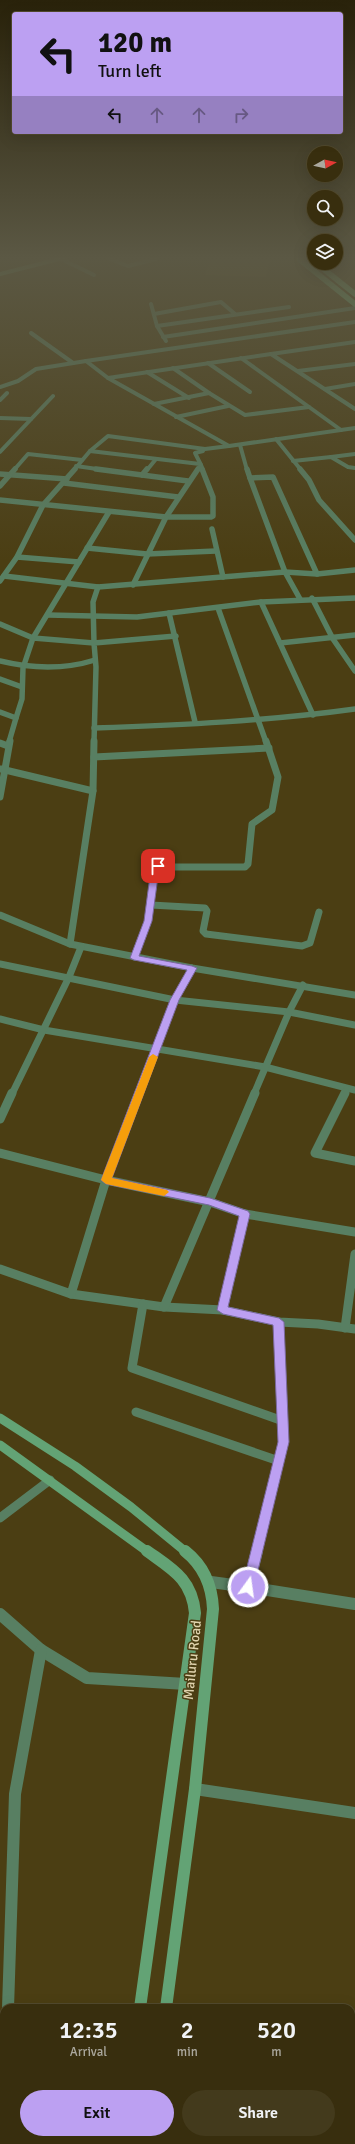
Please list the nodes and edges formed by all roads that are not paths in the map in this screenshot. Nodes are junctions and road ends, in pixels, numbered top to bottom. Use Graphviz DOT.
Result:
graph roads {
  1 [pos="67,359"];
  2 [pos="99,359"];
  3 [pos="234,359"];
  4 [pos="242,359"];
  5 [pos="279,359"];
  6 [pos="86,361"];
  7 [pos="73,363"];
  8 [pos="208,363"];
  9 [pos="355,364"];
  10 [pos="173,368"];
  11 [pos="298,371"];
  12 [pos="147,372"];
  13 [pos="108,378"];
  14 [pos="355,384"];
  15 [pos="0,387"];
  16 [pos="325,389"];
  17 [pos="250,392"];
  18 [pos="7,393"];
  19 [pos="209,393"];
  20 [pos="53,396"];
  21 [pos="189,398"];
  22 [pos="0,400"];
  23 [pos="154,404"];
  24 [pos="349,404"];
  25 [pos="355,404"];
  26 [pos="228,406"];
  27 [pos="310,407"];
  28 [pos="355,409"];
  29 [pos="176,417"];
  30 [pos="0,418"];
  31 [pos="31,419"];
  32 [pos="355,428"];
  33 [pos="341,430"];
  34 [pos="276,439"];
  35 [pos="240,445"];
  36 [pos="229,446"];
  37 [pos="209,450"];
  38 [pos="90,451"];
  39 [pos="0,452"];
  40 [pos="355,454"];
  41 [pos="331,457"];
  42 [pos="156,459"];
  43 [pos="82,460"];
  44 [pos="293,461"];
  45 [pos="201,465"];
  46 [pos="76,466"];
  47 [pos="355,468"];
  48 [pos="0,474"];
  49 [pos="9,475"];
  50 [pos="142,475"];
  51 [pos="250,478"];
  52 [pos="65,481"];
  53 [pos="188,481"];
  54 [pos="0,486"];
  55 [pos="178,497"];
  56 [pos="0,500"];
  57 [pos="43,505"];
  58 [pos="108,512"];
  59 [pos="166,517"];
  60 [pos="212,529"];
  61 [pos="355,540"];
  62 [pos="87,548"];
  63 [pos="216,551"];
  64 [pos="147,554"];
  65 [pos="17,557"];
  66 [pos="79,562"];
  67 [pos="355,570"];
  68 [pos="285,572"];
  69 [pos="317,574"];
  70 [pos="4,576"];
  71 [pos="224,577"];
  72 [pos="0,582"];
  73 [pos="66,582"];
  74 [pos="133,585"];
  75 [pos="98,587"];
  76 [pos="312,598"];
  77 [pos="355,598"];
  78 [pos="300,599"];
  79 [pos="345,599"];
  80 [pos="261,602"];
  81 [pos="355,603"];
  82 [pos="218,608"];
  83 [pos="169,613"];
  84 [pos="48,615"];
  85 [pos="94,617"];
  86 [pos="0,624"];
  87 [pos="176,636"];
  88 [pos="355,636"];
  89 [pos="33,638"];
  90 [pos="333,639"];
  91 [pos="94,643"];
  92 [pos="280,643"];
  93 [pos="355,658"];
  94 [pos="348,659"];
  95 [pos="95,660"];
  96 [pos="0,661"];
  97 [pos="23,668"];
  98 [pos="355,671"];
  99 [pos="0,679"];
  100 [pos="22,687"];
  101 [pos="355,709"];
  102 [pos="0,712"];
  103 [pos="313,715"];
  104 [pos="16,718"];
  105 [pos="259,719"];
  106 [pos="195,722"];
  107 [pos="94,728"];
  108 [pos="0,743"];
  109 [pos="8,746"];
  110 [pos="269,748"];
  111 [pos="94,757"];
  112 [pos="2,769"];
  113 [pos="93,791"];
  114 [pos="0,797"];
  115 [pos="151,905"];
  116 [pos="319,912"];
  117 [pos="0,915"];
  118 [pos="70,944"];
  119 [pos="81,947"];
  120 [pos="134,958"];
  121 [pos="0,964"];
  122 [pos="192,968"];
  123 [pos="69,977"];
  124 [pos="303,985"];
  125 [pos="355,995"];
  126 [pos="175,1000"];
  127 [pos="289,1012"];
  128 [pos="0,1019"];
  129 [pos="355,1025"];
  130 [pos="44,1030"];
  131 [pos="157,1049"];
  132 [pos="265,1067"];
  133 [pos="351,1089"];
  134 [pos="0,1119"];
  135 [pos="0,1152"];
  136 [pos="355,1161"];
  137 [pos="106,1180"];
  138 [pos="210,1202"];
  139 [pos="245,1214"];
  140 [pos="355,1232"];
  141 [pos="355,1254"];
  142 [pos="0,1269"];
  143 [pos="71,1294"];
  144 [pos="143,1304"];
  145 [pos="164,1307"];
  146 [pos="223,1310"];
  147 [pos="279,1322"];
  148 [pos="345,1328"];
  149 [pos="355,1329"];
  150 [pos="136,1412"];
  151 [pos="0,1418"];
  152 [pos="283,1421"];
  153 [pos="0,1445"];
  154 [pos="279,1461"];
  155 [pos="50,1480"];
  156 [pos="0,1518"];
  157 [pos="211,1582"];
  158 [pos="248,1587"];
  159 [pos="355,1604"];
  160 [pos="0,1614"];
  161 [pos="41,1650"];
  162 [pos="186,1684"];
  163 [pos="195,1789"];
  164 [pos="355,1812"];
  165 [pos="8,2004"];
  166 [pos="141,2004"];
  167 [pos="167,2004"];
  1 -- 7 [label="street"];
  2 -- 6 [label="street"];
  3 -- 8 [label="street"];
  4 -- 27 [label="street"];
  5 -- 11 [label="street"];
  6 -- 7 [label="street"];
  6 -- 13 [label="street"];
  7 -- 15 [label="street"];
  8 -- 10 [label="street"];
  8 -- 17 [label="street"];
  9 -- 11 [label="street"];
  10 -- 12 [label="street"];
  10 -- 19 [label="street"];
  11 -- 16 [label="street"];
  12 -- 13 [label="street"];
  12 -- 21 [label="street"];
  13 -- 23 [label="street"];
  14 -- 16 [label="street"];
  16 -- 24 [label="street"];
  18 -- 22 [label="street"];
  19 -- 21 [label="street"];
  19 -- 26 [label="street"];
  20 -- 31 [label="street"];
  21 -- 23 [label="street"];
  23 -- 29 [label="street"];
  24 -- 25 [label="street"];
  24 -- 28 [label="street"];
  26 -- 27 [label="street"];
  26 -- 29 [label="street"];
  27 -- 33 [label="street"];
  29 -- 36 [label="street"];
  30 -- 31 [label="street"];
  31 -- 39 [label="street"];
  32 -- 33 [label="street"];
  33 -- 34 [label="street"];
  34 -- 35 [label="street"];
  34 -- 44 [label="street"];
  35 -- 36 [label="street"];
  35 -- 51 [label="street"];
  36 -- 37 [label="street"];
  37 -- 38 [label="street"];
  37 -- 45 [label="street"];
  38 -- 42 [label="street"];
  38 -- 43 [label="street"];
  40 -- 41 [label="street"];
  41 -- 44 [label="street"];
  41 -- 47 [label="street"];
  42 -- 45 [label="street"];
  42 -- 50 [label="street"];
  43 -- 46 [label="street"];
  43 -- 49 [label="street"];
  44 -- 61 [label="street"];
  45 -- 53 [label="street"];
  45 -- 59 [label="street"];
  46 -- 50 [label="street"];
  46 -- 52 [label="street"];
  48 -- 49 [label="street"];
  49 -- 52 [label="street"];
  49 -- 54 [label="street"];
  50 -- 53 [label="street"];
  51 -- 68 [label="street"];
  51 -- 69 [label="street"];
  52 -- 55 [label="street"];
  52 -- 57 [label="street"];
  53 -- 55 [label="street"];
  55 -- 59 [label="street"];
  56 -- 57 [label="street"];
  57 -- 58 [label="street"];
  57 -- 65 [label="street"];
  58 -- 59 [label="street"];
  58 -- 62 [label="street"];
  59 -- 64 [label="street"];
  60 -- 63 [label="street"];
  62 -- 64 [label="street"];
  62 -- 66 [label="street"];
  63 -- 64 [label="street"];
  63 -- 71 [label="street"];
  64 -- 74 [label="street"];
  65 -- 66 [label="street"];
  65 -- 70 [label="street"];
  66 -- 73 [label="street"];
  67 -- 69 [label="street"];
  68 -- 69 [label="street"];
  68 -- 71 [label="street"];
  68 -- 78 [label="street"];
  70 -- 72 [label="street"];
  70 -- 73 [label="street"];
  71 -- 74 [label="street"];
  73 -- 75 [label="street"];
  73 -- 84 [label="street"];
  74 -- 75 [label="street"];
  75 -- 85 [label="street"];
  76 -- 78 [label="street"];
  76 -- 79 [label="street"];
  76 -- 90 [label="street"];
  77 -- 79 [label="street"];
  78 -- 80 [label="street"];
  79 -- 81 [label="street"];
  80 -- 82 [label="street"];
  80 -- 92 [label="street"];
  82 -- 83 [label="street"];
  82 -- 105 [label="street"];
  83 -- 85 [label="street"];
  83 -- 87 [label="street"];
  84 -- 85 [label="street"];
  84 -- 89 [label="street"];
  85 -- 91 [label="street"];
  86 -- 89 [label="street"];
  87 -- 91 [label="street"];
  87 -- 106 [label="street"];
  88 -- 90 [label="street"];
  89 -- 91 [label="street"];
  89 -- 97 [label="street"];
  90 -- 92 [label="street"];
  90 -- 94 [label="street"];
  91 -- 95 [label="street"];
  92 -- 103 [label="street"];
  93 -- 94 [label="street"];
  94 -- 98 [label="street"];
  95 -- 97 [label="street"];
  95 -- 107 [label="street"];
  96 -- 97 [label="street"];
  97 -- 100 [label="street"];
  99 -- 100 [label="street"];
  100 -- 104 [label="street"];
  101 -- 103 [label="street"];
  102 -- 104 [label="street"];
  103 -- 105 [label="street"];
  104 -- 109 [label="street"];
  105 -- 106 [label="street"];
  105 -- 110 [label="street"];
  106 -- 107 [label="street"];
  107 -- 111 [label="street"];
  108 -- 109 [label="street"];
  109 -- 112 [label="street"];
  110 -- 111 [label="street"];
  110 -- 115 [label="street"];
  111 -- 113 [label="street"];
  112 -- 113 [label="street"];
  112 -- 114 [label="street"];
  113 -- 118 [label="street"];
  115 -- 116 [label="street"];
  115 -- 120 [label="street"];
  117 -- 118 [label="street"];
  118 -- 119 [label="street"];
  119 -- 120 [label="street"];
  119 -- 123 [label="street"];
  120 -- 122 [label="street"];
  121 -- 123 [label="street"];
  122 -- 124 [label="street"];
  122 -- 126 [label="street"];
  123 -- 126 [label="street"];
  123 -- 130 [label="street"];
  124 -- 125 [label="street"];
  124 -- 127 [label="street"];
  126 -- 127 [label="street"];
  126 -- 131 [label="street"];
  127 -- 129 [label="street"];
  127 -- 132 [label="street"];
  128 -- 130 [label="street"];
  130 -- 131 [label="street"];
  130 -- 134 [label="street"];
  131 -- 132 [label="street"];
  131 -- 137 [label="street"];
  132 -- 133 [label="street"];
  132 -- 138 [label="street"];
  133 -- 136 [label="street"];
  135 -- 137 [label="street"];
  137 -- 138 [label="street"];
  137 -- 143 [label="street"];
  138 -- 139 [label="street"];
  138 -- 145 [label="street"];
  139 -- 140 [label="street"];
  139 -- 146 [label="street"];
  141 -- 148 [label="street"];
  142 -- 143 [label="street"];
  143 -- 144 [label="street"];
  144 -- 145 [label="street"];
  144 -- 152 [label="street"];
  145 -- 146 [label="street"];
  146 -- 147 [label="street"];
  147 -- 148 [label="street"];
  147 -- 152 [label="street"];
  148 -- 149 [label="street"];
  150 -- 154 [label="street"];
  151 -- 157 [label="street, Mailuru Road"];
  152 -- 154 [label="street"];
  153 -- 155 [label="street"];
  154 -- 158 [label="street"];
  155 -- 156 [label="street"];
  155 -- 162 [label="street"];
  157 -- 158 [label="street"];
  157 -- 163 [label="street, Mailuru Road"];
  158 -- 159 [label="street"];
  160 -- 161 [label="street"];
  161 -- 162 [label="street"];
  161 -- 165 [label="street"];
  162 -- 166 [label="street"];
  163 -- 164 [label="street"];
  163 -- 167 [label="street, Mailuru Road"];
}
